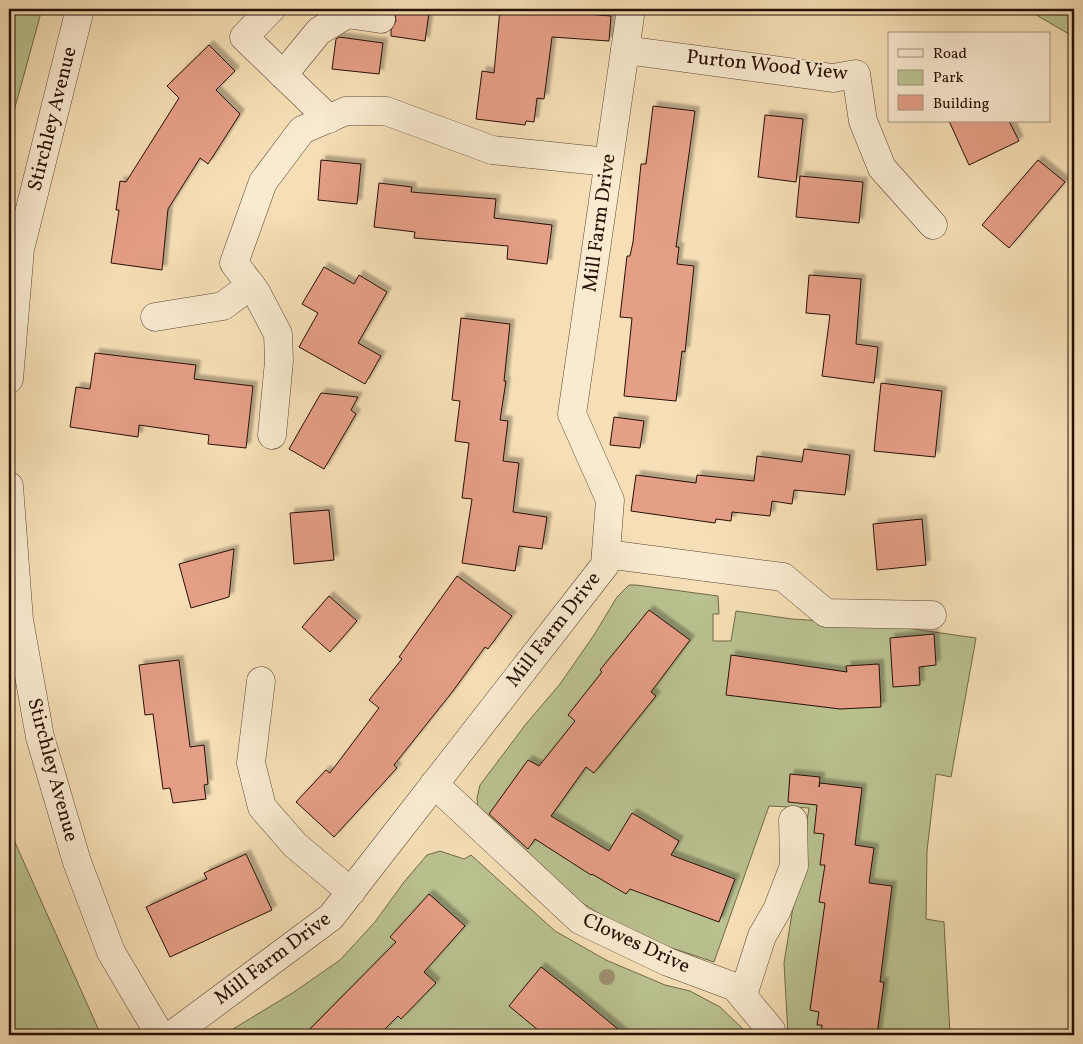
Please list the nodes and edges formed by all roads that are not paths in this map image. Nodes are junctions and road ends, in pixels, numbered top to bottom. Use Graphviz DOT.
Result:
graph roads {
  1 [pos="80,9"];
  2 [pos="271,9"];
  3 [pos="631,9"];
  4 [pos="381,19"];
  5 [pos="625,50"];
  6 [pos="283,75"];
  7 [pos="329,119"];
  8 [pos="608,162"];
  9 [pos="932,225"];
  10 [pos="251,285"];
  11 [pos="155,317"];
  12 [pos="9,379"];
  13 [pos="272,436"];
  14 [pos="9,486"];
  15 [pos="606,554"];
  16 [pos="932,614"];
  17 [pos="261,681"];
  18 [pos="434,784"];
  19 [pos="793,820"];
  20 [pos="351,892"];
  21 [pos="742,995"];
  22 [pos="160,1035"];
  23 [pos="172,1035"];
  24 [pos="771,1035"];
  1 -- 12 [label="street, Stirchley Avenue"];
  2 -- 6 [label="street"];
  3 -- 5 [label="street, Mill Farm Drive"];
  4 -- 6 [label="street"];
  5 -- 8 [label="street, Mill Farm Drive"];
  5 -- 9 [label="street, Purton Wood View"];
  6 -- 7 [label="street"];
  7 -- 8 [label="street"];
  7 -- 10 [label="street"];
  8 -- 15 [label="street, Mill Farm Drive"];
  10 -- 11 [label="street"];
  10 -- 13 [label="street"];
  14 -- 22 [label="street, Stirchley Avenue"];
  15 -- 16 [label="street"];
  15 -- 18 [label="street, Mill Farm Drive"];
  17 -- 20 [label="street"];
  18 -- 20 [label="street, Mill Farm Drive"];
  18 -- 21 [label="street, Clowes Drive"];
  19 -- 21 [label="street"];
  20 -- 23 [label="street, Mill Farm Drive"];
  21 -- 24 [label="street, Clowes Drive"];
}
